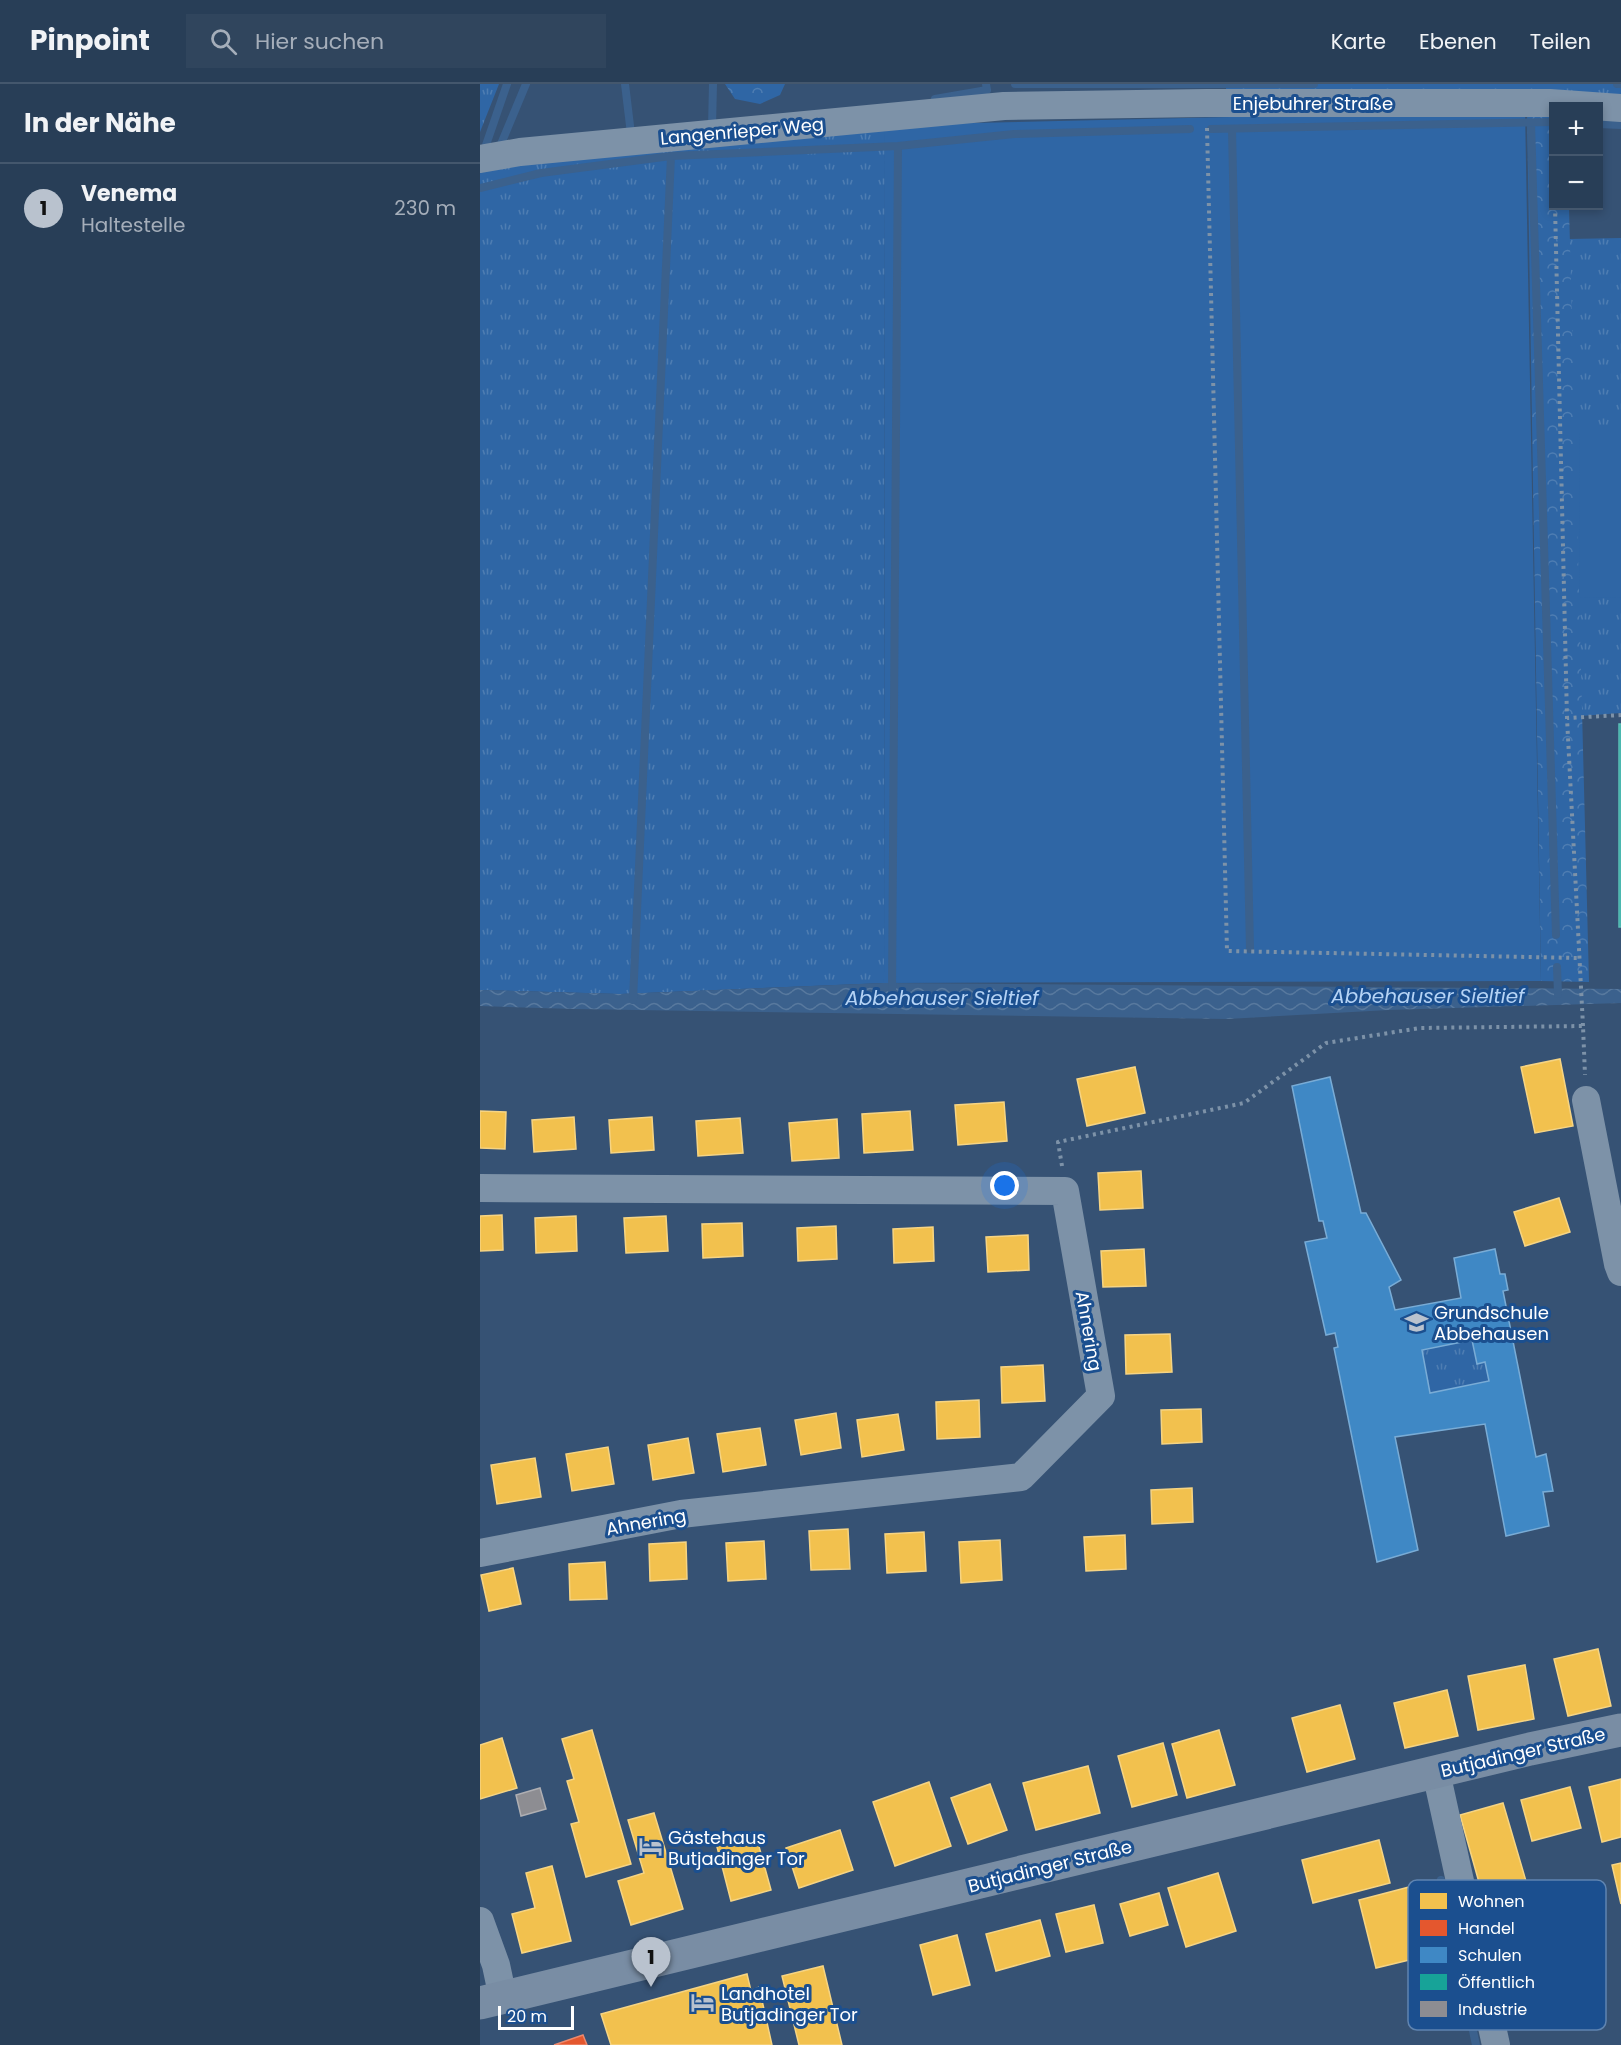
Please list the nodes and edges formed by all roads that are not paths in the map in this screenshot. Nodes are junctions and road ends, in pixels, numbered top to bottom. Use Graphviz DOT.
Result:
graph roads {
  1 [pos="1003,95"];
  2 [pos="1621,108"];
  3 [pos="480,159"];
  4 [pos="1586,1100"];
  5 [pos="480,1188"];
  6 [pos="1621,1272"];
  7 [pos="480,1553"];
  8 [pos="1621,1730"];
  9 [pos="1436,1772"];
  10 [pos="1460,1880"];
  11 [pos="480,1921"];
  12 [pos="491,2001"];
  13 [pos="1493,2030"];
  14 [pos="1496,2045"];
  1 -- 2 [label="street, Enjebuhrer Straße"];
  1 -- 3 [label="street, Langenrieper Weg"];
  4 -- 6 [label="street"];
  5 -- 7 [label="street, Ahnering"];
  8 -- 9 [label="main road, Butjadinger Straße"];
  9 -- 10 [label="street"];
  9 -- 12 [label="main road, Butjadinger Straße"];
  11 -- 12 [label="street"];
  13 -- 14 [label="street"];
}
